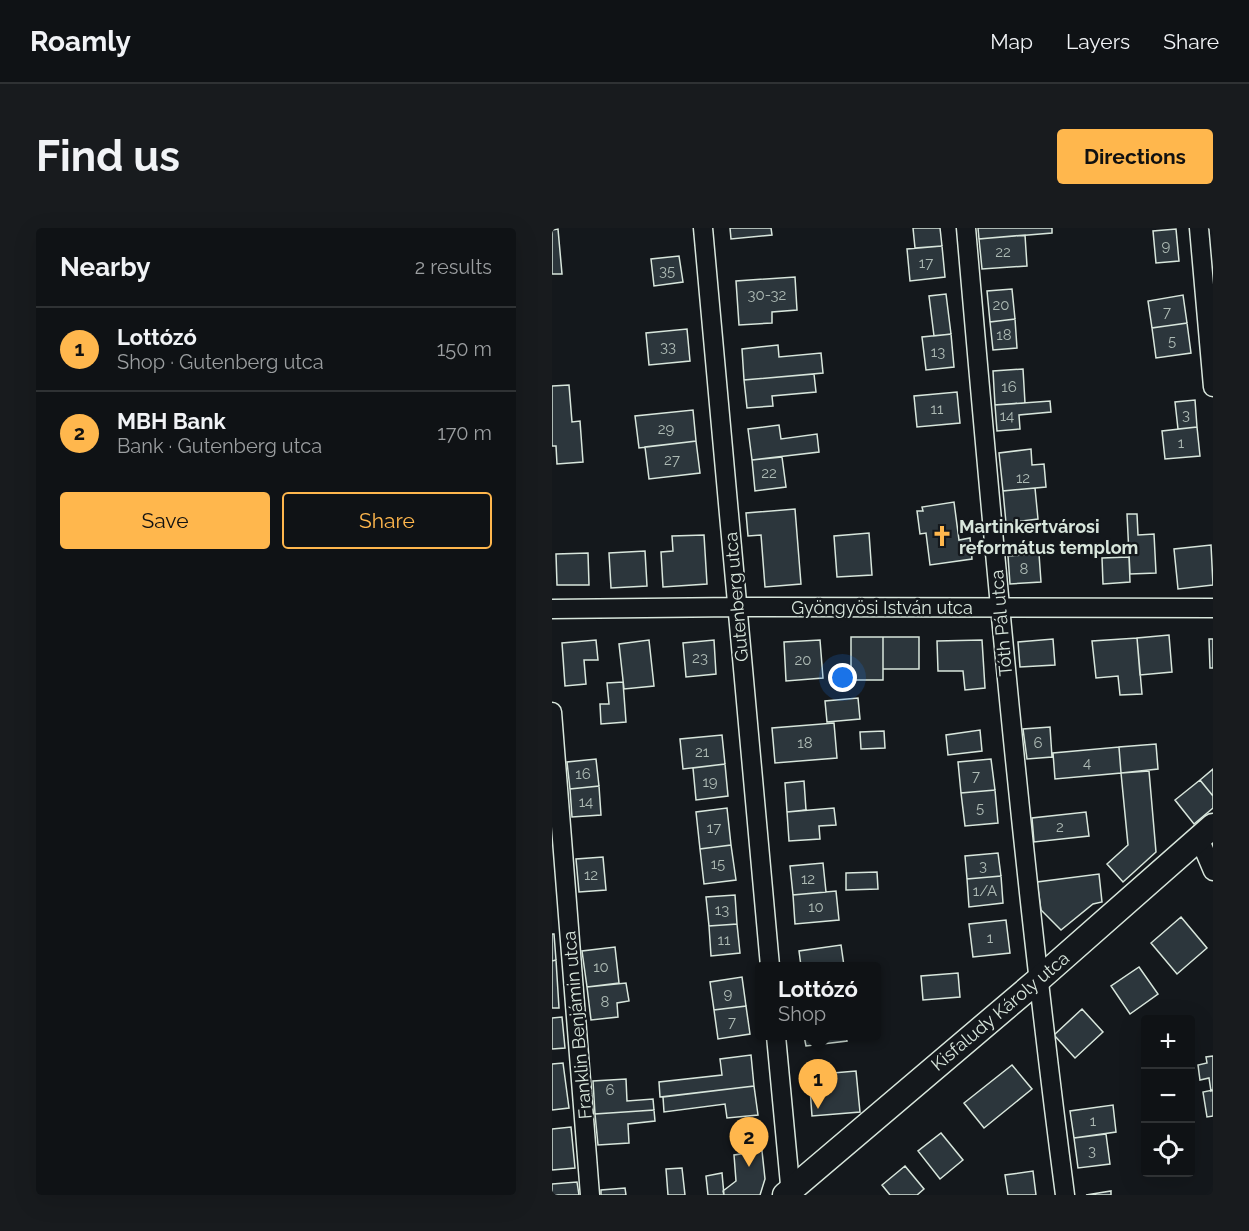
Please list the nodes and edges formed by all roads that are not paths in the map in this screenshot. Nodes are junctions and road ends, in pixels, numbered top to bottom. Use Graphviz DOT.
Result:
graph roads {
  1 [pos="703,228"];
  2 [pos="966,228"];
  3 [pos="1199,228"];
  4 [pos="1213,387"];
  5 [pos="737,607"];
  6 [pos="999,608"];
  7 [pos="1213,608"];
  8 [pos="552,609"];
  9 [pos="552,712"];
  10 [pos="1206,832"];
  11 [pos="1213,871"];
  12 [pos="770,962"];
  13 [pos="1037,981"];
  14 [pos="776,1040"];
  15 [pos="789,1194"];
  16 [pos="590,1195"];
  17 [pos="1065,1195"];
  1 -- 5 [label="street, Gutenberg utca"];
  2 -- 6 [label="street, Tóth Pál utca"];
  3 -- 4 [label="street"];
  5 -- 6 [label="street, Gyöngyösi István utca"];
  5 -- 8 [label="street, Gyöngyösi István utca"];
  5 -- 12 [label="street, Gutenberg utca"];
  6 -- 7 [label="street, Gyöngyösi István utca"];
  6 -- 13 [label="street, Tóth Pál utca"];
  9 -- 16 [label="street, Franklin Benjámin utca"];
  10 -- 11 [label="street"];
  10 -- 13 [label="main road, Kisfaludy Károly utca"];
  13 -- 15 [label="main road, Kisfaludy Károly utca"];
  13 -- 17 [label="street, Tóth Pál utca"];
  14 -- 15 [label="street"];
}
